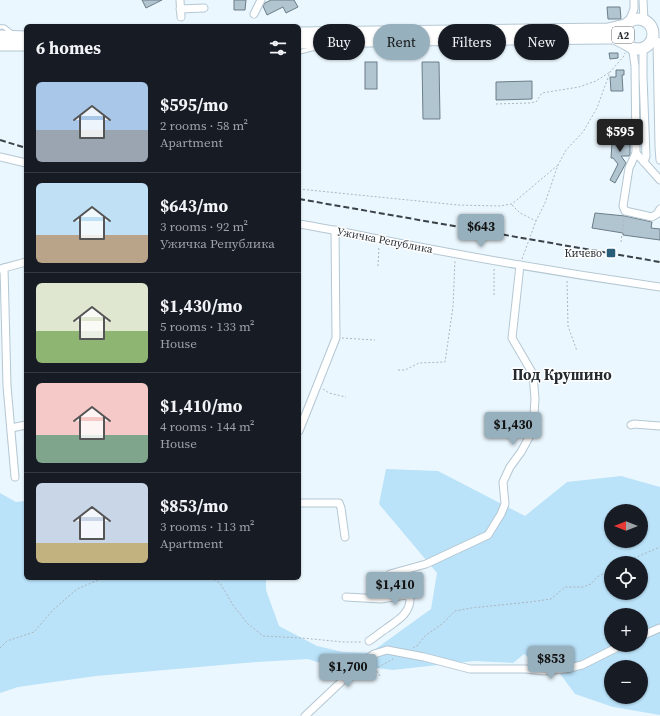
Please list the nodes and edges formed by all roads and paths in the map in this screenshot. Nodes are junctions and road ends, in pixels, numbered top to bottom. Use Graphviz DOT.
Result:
graph roads {
  1 [pos="180,0"];
  2 [pos="261,0"];
  3 [pos="634,0"];
  4 [pos="643,0"];
  5 [pos="204,8"];
  6 [pos="254,14"];
  7 [pos="627,23"];
  8 [pos="651,23"];
  9 [pos="0,27"];
  10 [pos="301,33"];
  11 [pos="0,36"];
  12 [pos="21,37"];
  13 [pos="365,41"];
  14 [pos="313,42"];
  15 [pos="301,43"];
  16 [pos="652,44"];
  17 [pos="0,45"];
  18 [pos="24,45"];
  19 [pos="628,45"];
  20 [pos="313,49"];
  21 [pos="301,52"];
  22 [pos="610,72"];
  23 [pos="496,104"];
  24 [pos="636,153"];
  25 [pos="0,157"];
  26 [pos="660,160"];
  27 [pos="644,162"];
  28 [pos="24,163"];
  29 [pos="558,165"];
  30 [pos="660,180"];
  31 [pos="301,189"];
  32 [pos="512,204"];
  33 [pos="660,209"];
  34 [pos="625,211"];
  35 [pos="536,222"];
  36 [pos="301,224"];
  37 [pos="335,230"];
  38 [pos="379,239"];
  39 [pos="621,242"];
  40 [pos="455,253"];
  41 [pos="494,260"];
  42 [pos="24,262"];
  43 [pos="520,265"];
  44 [pos="378,266"];
  45 [pos="2,268"];
  46 [pos="567,274"];
  47 [pos="660,288"];
  48 [pos="494,295"];
  49 [pos="336,338"];
  50 [pos="375,340"];
  51 [pos="577,351"];
  52 [pos="398,370"];
  53 [pos="317,385"];
  54 [pos="346,397"];
  55 [pos="24,425"];
  56 [pos="631,425"];
  57 [pos="301,426"];
  58 [pos="660,426"];
  59 [pos="11,428"];
  60 [pos="15,477"];
  61 [pos="301,503"];
  62 [pos="345,537"];
  63 [pos="660,547"];
  64 [pos="639,556"];
  65 [pos="390,574"];
  66 [pos="604,574"];
  67 [pos="98,580"];
  68 [pos="214,580"];
  69 [pos="346,597"];
  70 [pos="660,628"];
  71 [pos="648,633"];
  72 [pos="369,641"];
  73 [pos="0,648"];
  74 [pos="411,649"];
  75 [pos="608,652"];
  76 [pos="397,656"];
  77 [pos="380,676"];
  78 [pos="305,716"];
  1 -- 5 [label="street"];
  2 -- 6 [label="street"];
  3 -- 7 [label="street"];
  4 -- 8 [label="street"];
  7 -- 8 [label="main road, A2"];
  7 -- 10 [label="main road, A2"];
  7 -- 19 [label="main road, A2"];
  8 -- 16 [label="main road, A2"];
  9 -- 12 [label="lane"];
  11 -- 12 [label="main road"];
  13 -- 19 [label="main road, A2"];
  14 -- 15 [label="main road, A2"];
  16 -- 19 [label="main road, A2"];
  16 -- 26 [label="street"];
  16 -- 27 [label="street"];
  17 -- 18 [label="main road"];
  19 -- 22 [label="path"];
  19 -- 24 [label="street"];
  20 -- 21 [label="lane"];
  22 -- 23 [label="path"];
  22 -- 29 [label="path"];
  24 -- 27 [label="street"];
  24 -- 34 [label="street"];
  25 -- 28 [label="street"];
  27 -- 30 [label="street"];
  29 -- 32 [label="path"];
  29 -- 35 [label="path"];
  31 -- 32 [label="path"];
  32 -- 35 [label="path"];
  33 -- 34 [label="street"];
  34 -- 39 [label="path"];
  35 -- 43 [label="path"];
  36 -- 37 [label="street, Ужичка Република"];
  37 -- 38 [label="street, Ужичка Република"];
  37 -- 49 [label="street"];
  38 -- 40 [label="street, Ужичка Република"];
  38 -- 44 [label="path"];
  40 -- 41 [label="street, Ужичка Република"];
  40 -- 52 [label="path"];
  41 -- 43 [label="street, Ужичка Република"];
  41 -- 48 [label="path"];
  42 -- 45 [label="street"];
  43 -- 46 [label="street, Ужичка Република"];
  43 -- 65 [label="street"];
  45 -- 59 [label="street"];
  46 -- 47 [label="street, Ужичка Република"];
  46 -- 51 [label="path"];
  49 -- 50 [label="path"];
  49 -- 53 [label="street"];
  53 -- 54 [label="path"];
  53 -- 57 [label="street"];
  55 -- 59 [label="street"];
  56 -- 58 [label="street"];
  59 -- 60 [label="street"];
  61 -- 62 [label="street"];
  63 -- 64 [label="path"];
  66 -- 74 [label="path"];
  67 -- 73 [label="path"];
  68 -- 72 [label="path"];
  69 -- 72 [label="street"];
  70 -- 71 [label="street"];
  75 -- 78 [label="street"];
  76 -- 77 [label="path"];
}
